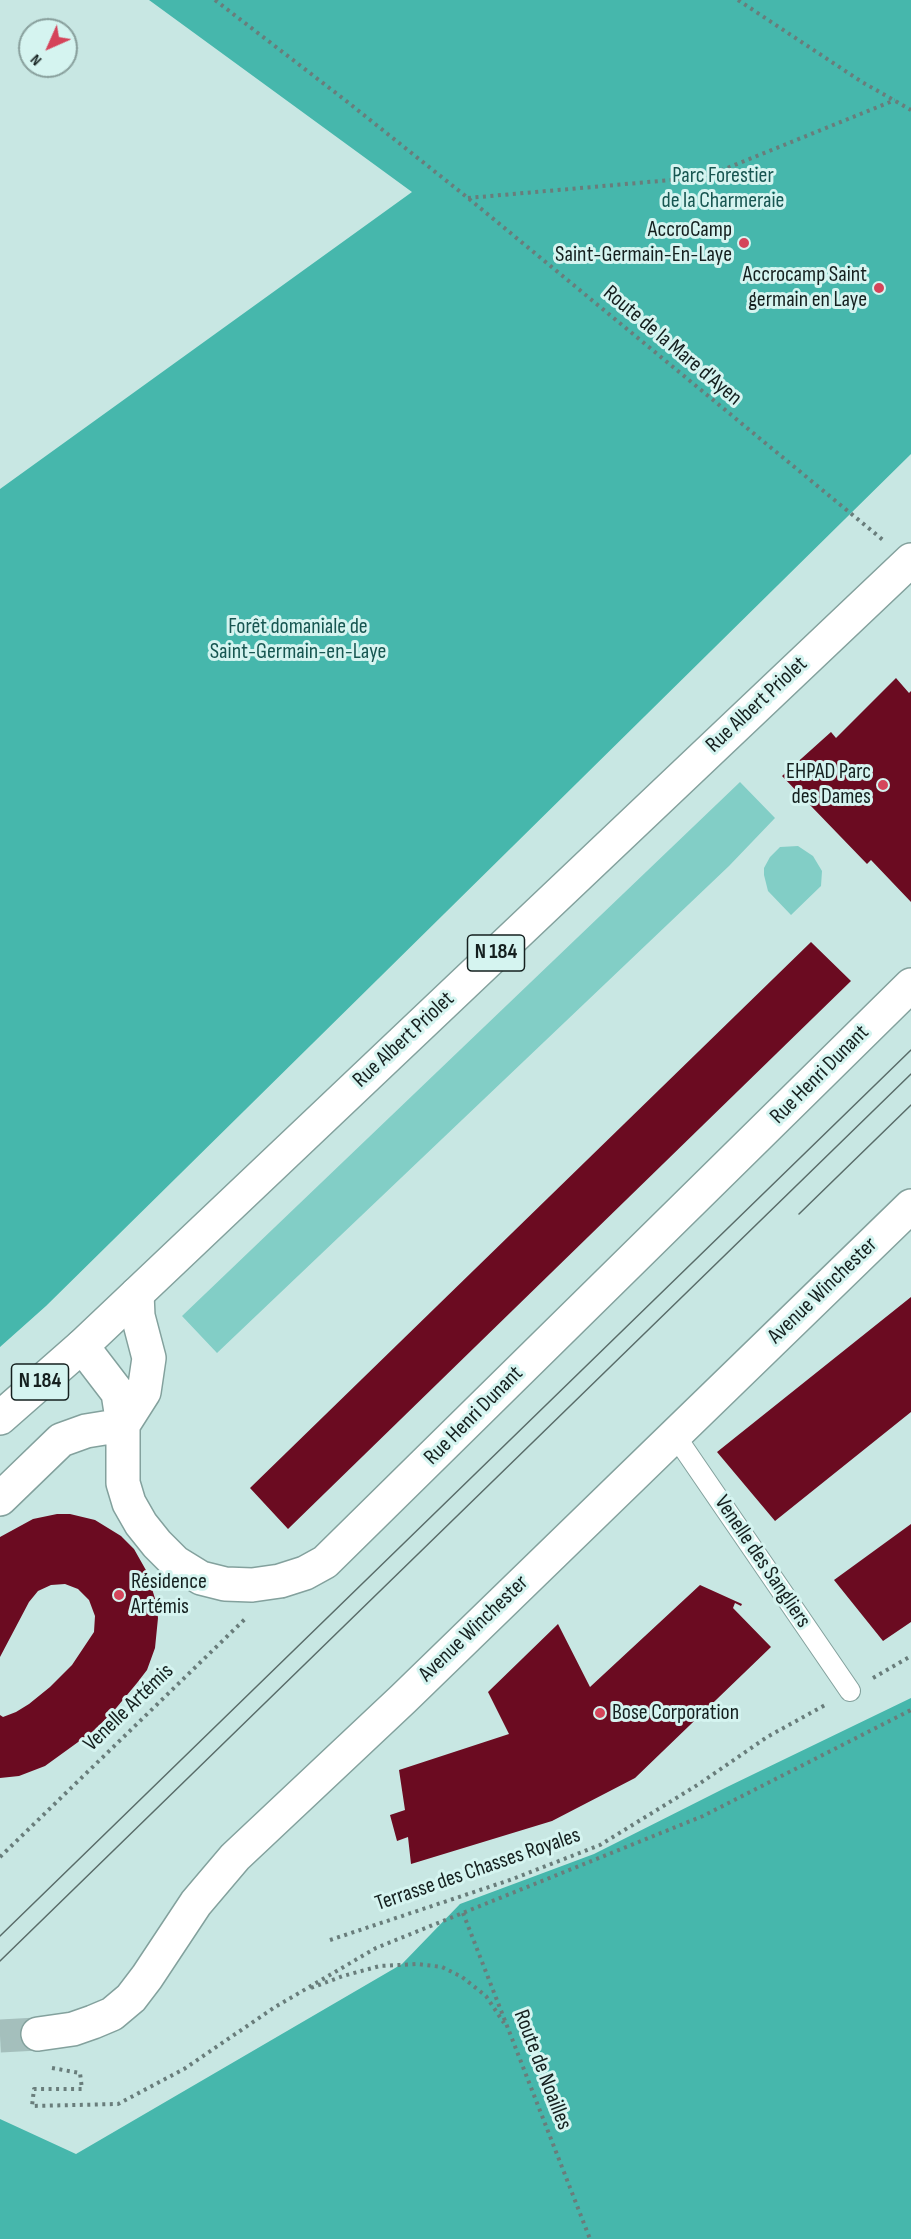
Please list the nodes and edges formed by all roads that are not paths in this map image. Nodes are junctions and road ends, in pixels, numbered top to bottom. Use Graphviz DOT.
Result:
graph roads {
  1 [pos="910,560"];
  2 [pos="911,985"];
  3 [pos="911,1206"];
  4 [pos="137,1293"];
  5 [pos="81,1346"];
  6 [pos="0,1418"];
  7 [pos="123,1425"];
  8 [pos="674,1434"];
  9 [pos="0,1499"];
  10 [pos="850,1691"];
  11 [pos="38,2034"];
  1 -- 4 [label="street, Rue Albert Priolet / N 184"];
  2 -- 7 [label="street, Rue Henri Dunant"];
  3 -- 8 [label="street, Avenue Winchester"];
  4 -- 5 [label="street, Rue Albert Priolet / N 184"];
  4 -- 7 [label="street"];
  5 -- 6 [label="street, Rue Albert Priolet / N 184"];
  5 -- 7 [label="street, Rue Henri Dunant"];
  7 -- 9 [label="street"];
  8 -- 10 [label="lane, Venelle des Sangliers"];
  8 -- 11 [label="street, Avenue Winchester"];
}
